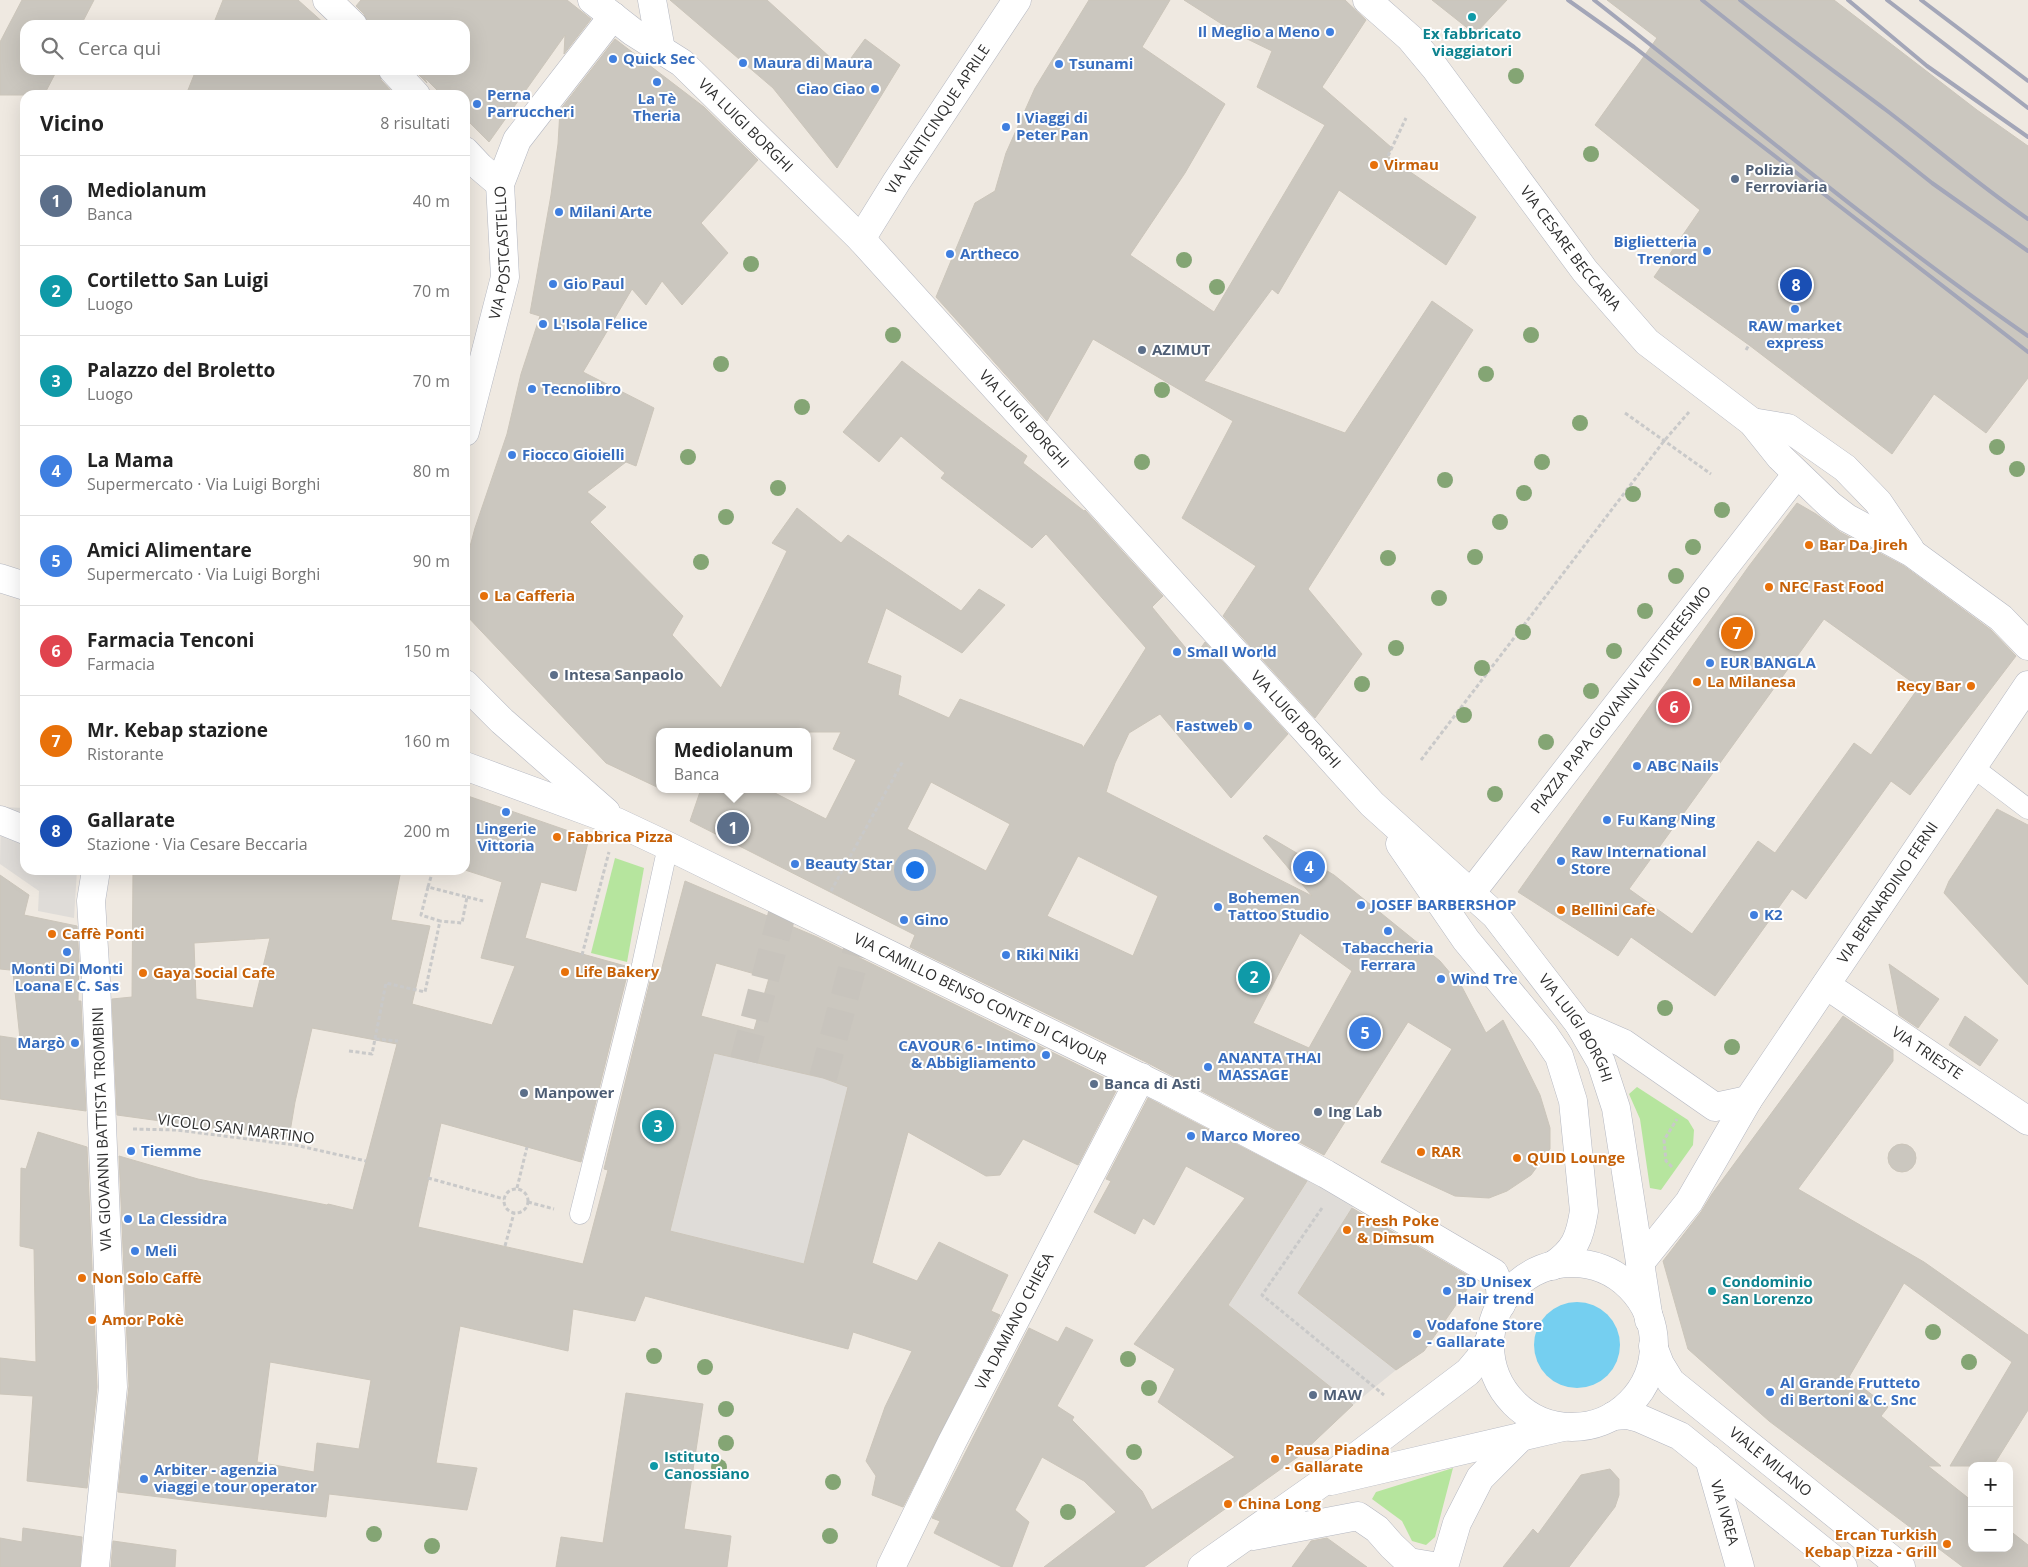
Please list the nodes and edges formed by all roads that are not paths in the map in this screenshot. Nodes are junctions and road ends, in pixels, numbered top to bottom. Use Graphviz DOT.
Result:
graph roads {
  1 [pos="327,0"];
  2 [pos="652,0"];
  3 [pos="1016,0"];
  4 [pos="1367,0"];
  5 [pos="606,4"];
  6 [pos="348,20"];
  7 [pos="661,50"];
  8 [pos="398,75"];
  9 [pos="411,90"];
  10 [pos="470,156"];
  11 [pos="500,184"];
  12 [pos="861,239"];
  13 [pos="470,413"];
  14 [pos="1752,422"];
  15 [pos="1796,475"];
  16 [pos="1912,552"];
  17 [pos="0,578"];
  18 [pos="20,584"];
  19 [pos="2028,646"];
  20 [pos="2028,685"];
  21 [pos="470,696"];
  22 [pos="470,768"];
  23 [pos="1974,768"];
  24 [pos="1372,804"];
  25 [pos="2028,809"];
  26 [pos="0,820"];
  27 [pos="616,822"];
  28 [pos="20,828"];
  29 [pos="668,846"];
  30 [pos="95,875"];
  31 [pos="1429,885"];
  32 [pos="1471,893"];
  33 [pos="1826,985"];
  34 [pos="1579,1024"];
  35 [pos="1141,1077"];
  36 [pos="1748,1100"];
  37 [pos="2028,1121"];
  38 [pos="580,1214"];
  39 [pos="1640,1263"];
  40 [pos="1552,1266"];
  41 [pos="1501,1305"];
  42 [pos="1651,1333"];
  43 [pos="1490,1339"];
  44 [pos="1613,1416"];
  45 [pos="1563,1427"];
  46 [pos="1522,1436"];
  47 [pos="1709,1459"];
  48 [pos="1320,1484"];
  49 [pos="1244,1538"];
  50 [pos="95,1567"];
  51 [pos="891,1567"];
  52 [pos="1202,1567"];
  53 [pos="1439,1567"];
  54 [pos="1444,1567"];
  55 [pos="1740,1567"];
  56 [pos="1843,1567"];
  57 [pos="1901,1567"];
  1 -- 6 [label="street"];
  2 -- 7 [label="street"];
  3 -- 12 [label="street, VIA VENTICINQUE APRILE"];
  4 -- 14 [label="street, VIA CESARE BECCARIA"];
  5 -- 7 [label="street, VIA LUIGI BORGHI"];
  5 -- 11 [label="street, VIA POSTCASTELLO"];
  7 -- 12 [label="street, VIA LUIGI BORGHI"];
  8 -- 9 [label="street"];
  10 -- 11 [label="street"];
  11 -- 13 [label="street, VIA POSTCASTELLO"];
  12 -- 24 [label="street, VIA LUIGI BORGHI"];
  14 -- 15 [label="street, VIA CESARE BECCARIA"];
  14 -- 16 [label="street"];
  15 -- 16 [label="street, VIA CESARE BECCARIA"];
  15 -- 32 [label="street, PIAZZA PAPA GIOVANNI VENTITREESIMO"];
  16 -- 19 [label="street"];
  17 -- 18 [label="street"];
  20 -- 23 [label="street, VIA BERNARDINO FERNI"];
  21 -- 27 [label="street"];
  22 -- 27 [label="street"];
  23 -- 25 [label="lane"];
  23 -- 33 [label="street, VIA BERNARDINO FERNI"];
  24 -- 31 [label="street, VIA LUIGI BORGHI"];
  24 -- 32 [label="street, VIA LUIGI BORGHI"];
  26 -- 28 [label="street"];
  27 -- 29 [label="street, VIA CAMILLO BENSO CONTE DI CAVOUR"];
  29 -- 35 [label="street, VIA CAMILLO BENSO CONTE DI CAVOUR"];
  29 -- 38 [label="lane"];
  30 -- 50 [label="street, VIA GIOVANNI BATTISTA TROMBINI"];
  31 -- 32 [label="street"];
  31 -- 40 [label="street, VIA LUIGI BORGHI"];
  32 -- 34 [label="street, VIA LUIGI BORGHI"];
  33 -- 36 [label="street, VIA BERNARDINO FERNI"];
  33 -- 37 [label="street, VIA TRIESTE"];
  34 -- 36 [label="street"];
  34 -- 39 [label="street, VIA LUIGI BORGHI"];
  35 -- 41 [label="street, VIA CAMILLO BENSO CONTE DI CAVOUR"];
  35 -- 51 [label="street, VIA DAMIANO CHIESA"];
  36 -- 39 [label="street, VIA BERNARDINO FERNI"];
  39 -- 42 [label="street, VIA LUIGI BORGHI"];
  40 -- 41 [label="street"];
  40 -- 42 [label="street"];
  41 -- 43 [label="street"];
  42 -- 44 [label="street"];
  42 -- 57 [label="street, VIALE MILANO"];
  43 -- 45 [label="street"];
  43 -- 48 [label="street"];
  44 -- 45 [label="street"];
  44 -- 47 [label="street"];
  45 -- 46 [label="street"];
  46 -- 48 [label="street"];
  46 -- 54 [label="street"];
  47 -- 55 [label="street, VIA IVREA"];
  47 -- 56 [label="street"];
  48 -- 49 [label="street"];
  49 -- 52 [label="street"];
  49 -- 53 [label="street"];
}
